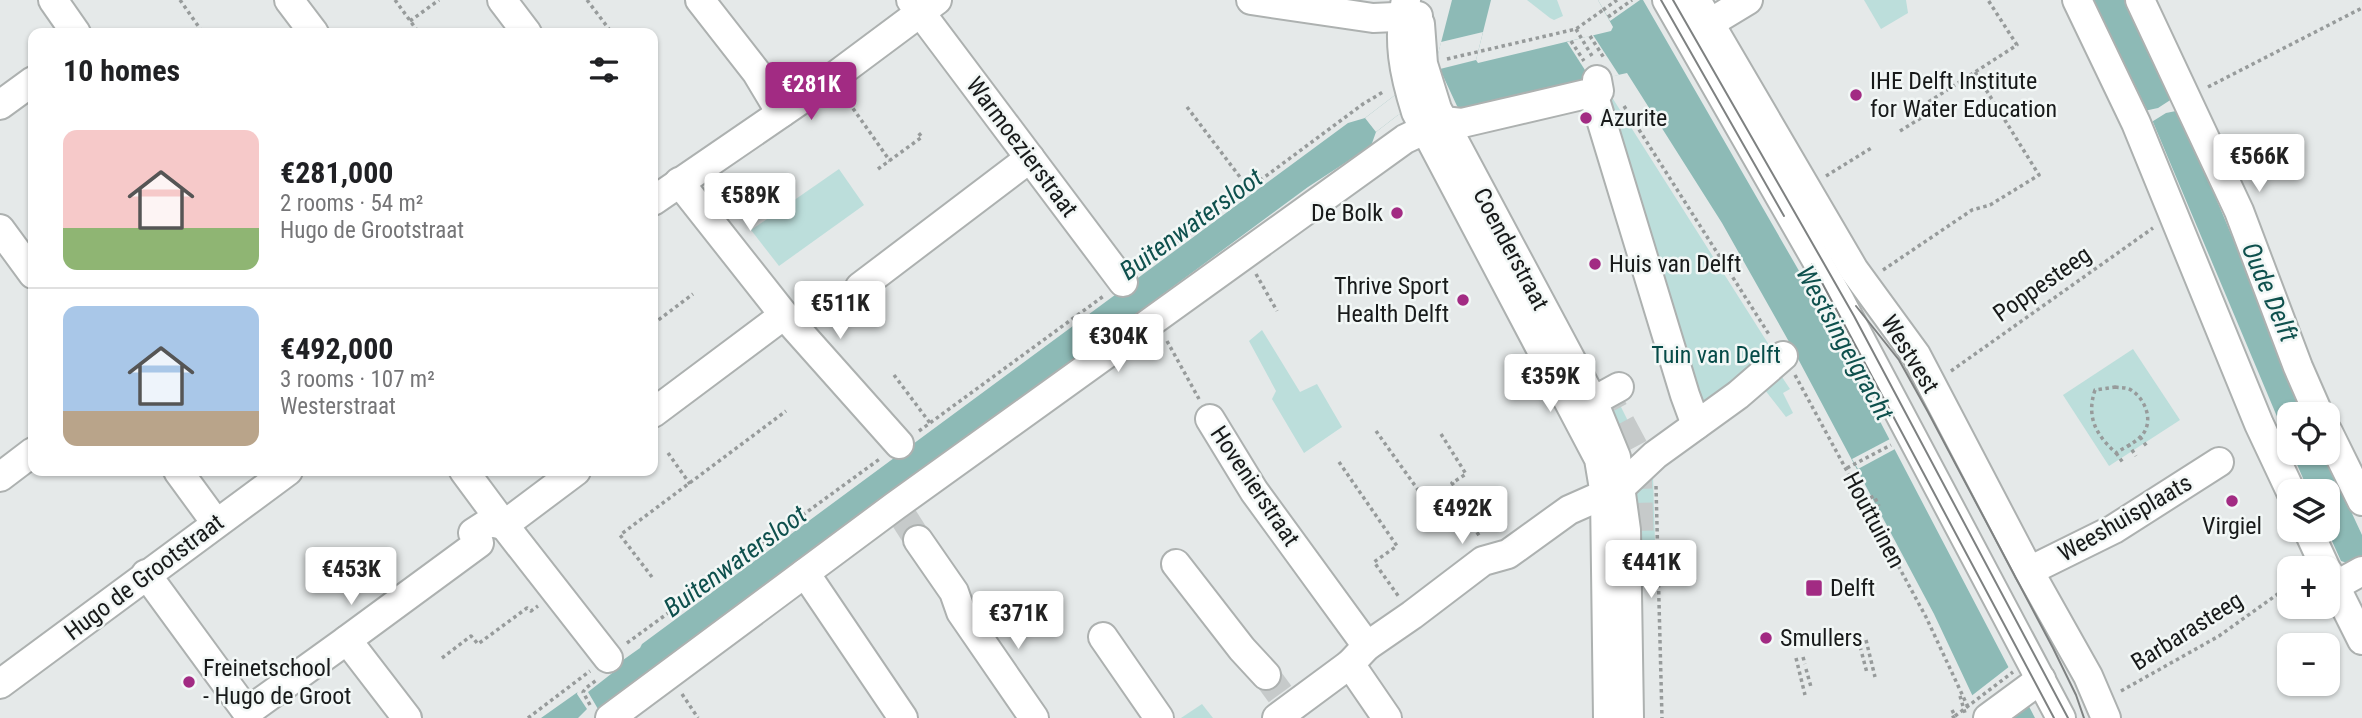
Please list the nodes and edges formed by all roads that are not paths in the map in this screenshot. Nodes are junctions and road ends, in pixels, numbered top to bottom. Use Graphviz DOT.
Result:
graph roads {
  1 [pos="53,0"];
  2 [pos="289,0"];
  3 [pos="502,0"];
  4 [pos="700,0"];
  5 [pos="1251,0"];
  6 [pos="1667,0"];
  7 [pos="1748,0"];
  8 [pos="2077,0"];
  9 [pos="2140,0"];
  10 [pos="923,4"];
  11 [pos="1413,8"];
  12 [pos="1703,12"];
  13 [pos="73,28"];
  14 [pos="310,28"];
  15 [pos="523,28"];
  16 [pos="28,84"];
  17 [pos="1422,100"];
  18 [pos="0,105"];
  19 [pos="781,113"];
  20 [pos="1030,158"];
  21 [pos="679,182"];
  22 [pos="658,197"];
  23 [pos="0,229"];
  24 [pos="28,267"];
  25 [pos="1123,282"];
  26 [pos="860,287"];
  27 [pos="783,315"];
  28 [pos="1783,356"];
  29 [pos="1597,396"];
  30 [pos="2313,402"];
  31 [pos="658,409"];
  32 [pos="1210,419"];
  33 [pos="1696,425"];
  34 [pos="899,444"];
  35 [pos="28,456"];
  36 [pos="2340,456"];
  37 [pos="2219,463"];
  38 [pos="182,476"];
  39 [pos="281,476"];
  40 [pos="468,476"];
  41 [pos="569,476"];
  42 [pos="0,477"];
  43 [pos="2285,479"];
  44 [pos="1613,491"];
  45 [pos="2362,501"];
  46 [pos="906,522"];
  47 [pos="216,523"];
  48 [pos="504,525"];
  49 [pos="2317,542"];
  50 [pos="1176,564"];
  51 [pos="2029,571"];
  52 [pos="805,573"];
  53 [pos="146,574"];
  54 [pos="2341,574"];
  55 [pos="1641,576"];
  56 [pos="1103,637"];
  57 [pos="347,640"];
  58 [pos="2362,640"];
  59 [pos="1359,655"];
  60 [pos="605,667"];
  61 [pos="2026,681"];
  62 [pos="0,684"];
  63 [pos="1278,699"];
  64 [pos="2103,709"];
  65 [pos="601,714"];
  66 [pos="245,715"];
  67 [pos="407,718"];
  68 [pos="903,718"];
  69 [pos="1034,718"];
  70 [pos="1159,718"];
  71 [pos="1387,718"];
  72 [pos="1608,718"];
  73 [pos="1629,718"];
  74 [pos="1641,718"];
  75 [pos="1988,718"];
  76 [pos="2061,718"];
  1 -- 13 [label="street"];
  2 -- 14 [label="street"];
  3 -- 15 [label="street"];
  4 -- 19 [label="street"];
  5 -- 11 [label="street"];
  6 -- 61 [label="street, Westvest"];
  7 -- 12 [label="street"];
  8 -- 43 [label="street"];
  9 -- 30 [label="street"];
  10 -- 19 [label="street"];
  10 -- 20 [label="street, Warmoezierstraat"];
  11 -- 17 [label="street"];
  12 -- 51 [label="street, Westvest"];
  16 -- 18 [label="street"];
  17 -- 29 [label="street, Coenderstraat"];
  17 -- 29 [label="street, Coenderstraat"];
  17 -- 33 [label="street"];
  17 -- 46 [label="street"];
  19 -- 21 [label="street"];
  20 -- 25 [label="street, Warmoezierstraat"];
  20 -- 26 [label="street"];
  21 -- 22 [label="street"];
  21 -- 27 [label="street"];
  23 -- 24 [label="street"];
  27 -- 31 [label="street"];
  27 -- 34 [label="street"];
  28 -- 33 [label="street"];
  29 -- 44 [label="street, Coenderstraat"];
  32 -- 59 [label="street, Hovenierstraat"];
  33 -- 44 [label="street"];
  35 -- 42 [label="street"];
  36 -- 45 [label="street"];
  37 -- 51 [label="street, Weeshuisplaats"];
  38 -- 47 [label="street"];
  39 -- 47 [label="street, Hugo de Grootstraat"];
  40 -- 48 [label="street"];
  41 -- 48 [label="street"];
  44 -- 59 [label="street"];
  44 -- 72 [label="street, Coenderstraat"];
  44 -- 73 [label="street, Coenderstraat"];
  46 -- 52 [label="street"];
  46 -- 69 [label="street"];
  47 -- 53 [label="street, Hugo de Grootstraat"];
  48 -- 57 [label="street"];
  48 -- 60 [label="street"];
  49 -- 54 [label="street"];
  50 -- 63 [label="street"];
  51 -- 64 [label="street, Westvest"];
  52 -- 65 [label="street"];
  52 -- 68 [label="street"];
  53 -- 62 [label="street, Hugo de Grootstraat"];
  53 -- 66 [label="street"];
  54 -- 58 [label="street"];
  55 -- 74 [label="street"];
  56 -- 70 [label="street"];
  57 -- 66 [label="street"];
  57 -- 67 [label="street"];
  59 -- 63 [label="street"];
  59 -- 71 [label="street, Hovenierstraat"];
  61 -- 75 [label="street"];
  61 -- 76 [label="street, Westvest"];
}
